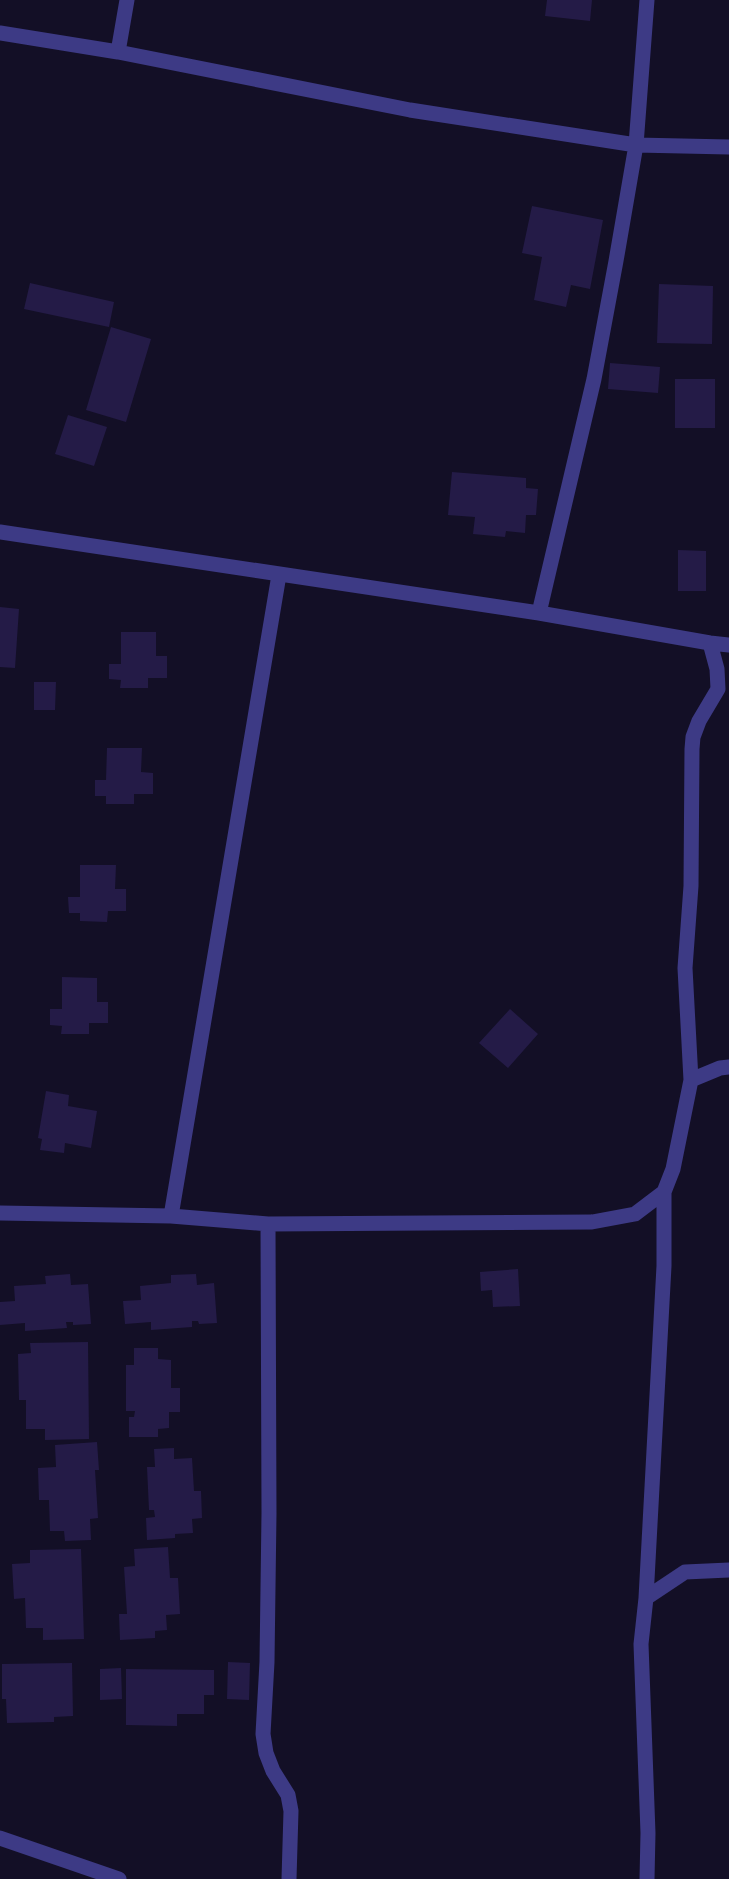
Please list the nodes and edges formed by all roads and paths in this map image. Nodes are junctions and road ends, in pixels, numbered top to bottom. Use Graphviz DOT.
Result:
graph roads {
  1 [pos="127,0"];
  2 [pos="647,0"];
  3 [pos="0,33"];
  4 [pos="118,52"];
  5 [pos="636,145"];
  6 [pos="729,147"];
  7 [pos="0,532"];
  8 [pos="279,575"];
  9 [pos="539,613"];
  10 [pos="710,643"];
  11 [pos="729,645"];
  12 [pos="729,1067"];
  13 [pos="691,1080"];
  14 [pos="664,1192"];
  15 [pos="0,1213"];
  16 [pos="171,1216"];
  17 [pos="268,1224"];
  18 [pos="729,1570"];
  19 [pos="646,1598"];
  20 [pos="0,1838"];
  21 [pos="119,1879"];
  22 [pos="289,1879"];
  23 [pos="647,1879"];
  1 -- 4 [label="street"];
  2 -- 5 [label="street"];
  3 -- 4 [label="street"];
  4 -- 5 [label="street"];
  5 -- 6 [label="street"];
  5 -- 9 [label="street"];
  7 -- 8 [label="street"];
  8 -- 9 [label="street"];
  8 -- 16 [label="street"];
  9 -- 10 [label="street"];
  10 -- 11 [label="street"];
  10 -- 13 [label="street"];
  12 -- 13 [label="street"];
  13 -- 14 [label="street"];
  14 -- 17 [label="street"];
  14 -- 19 [label="street"];
  15 -- 16 [label="street"];
  16 -- 17 [label="street"];
  17 -- 22 [label="street"];
  18 -- 19 [label="street"];
  19 -- 23 [label="street"];
  20 -- 21 [label="street"];
}
